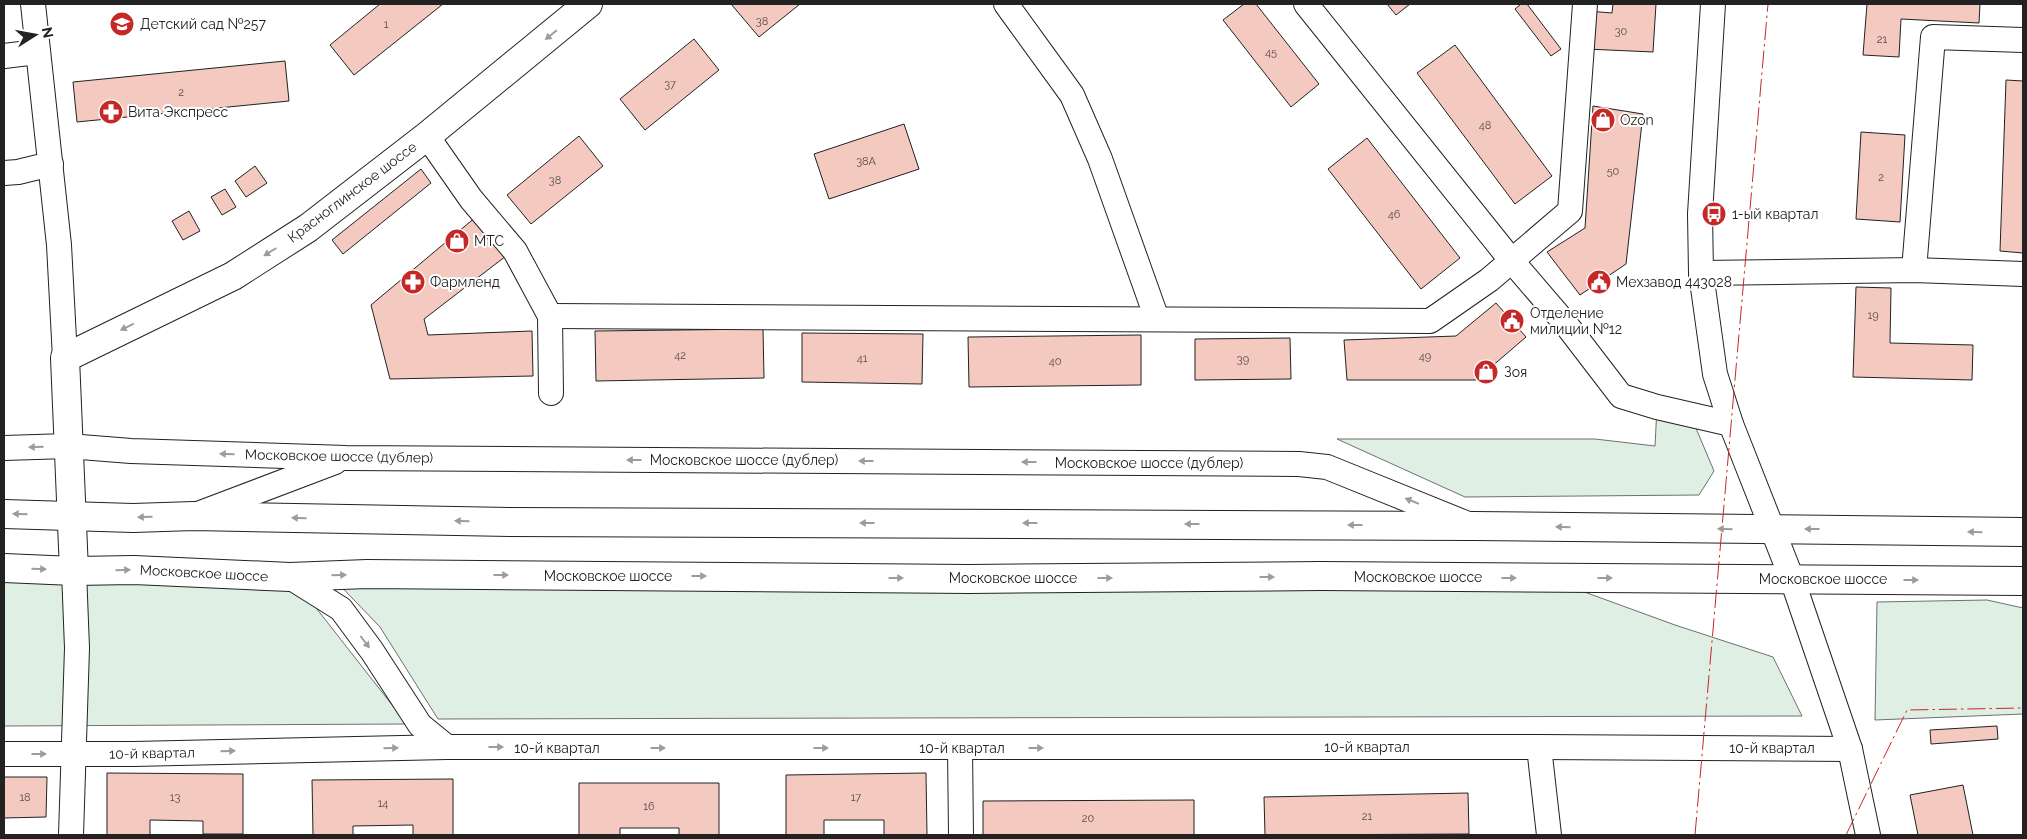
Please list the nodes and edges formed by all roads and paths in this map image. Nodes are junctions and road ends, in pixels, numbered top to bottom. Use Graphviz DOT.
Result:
graph roads {
  1 [pos="33,4"];
  2 [pos="588,4"];
  3 [pos="1006,4"];
  4 [pos="1306,4"];
  5 [pos="1585,4"];
  6 [pos="1713,4"];
  7 [pos="2023,40"];
  8 [pos="37,52"];
  9 [pos="4,56"];
  10 [pos="427,136"];
  11 [pos="51,164"];
  12 [pos="4,173"];
  13 [pos="1511,260"];
  14 [pos="1914,270"];
  15 [pos="1701,273"];
  16 [pos="2023,274"];
  17 [pos="550,316"];
  18 [pos="1158,318"];
  19 [pos="65,358"];
  20 [pos="551,392"];
  21 [pos="1731,424"];
  22 [pos="68,446"];
  23 [pos="4,448"];
  24 [pos="346,458"];
  25 [pos="4,514"];
  26 [pos="71,515"];
  27 [pos="194,516"];
  28 [pos="1473,526"];
  29 [pos="1774,529"];
  30 [pos="2023,532"];
  31 [pos="4,568"];
  32 [pos="74,571"];
  33 [pos="290,577"];
  34 [pos="1792,579"];
  35 [pos="2023,581"];
  36 [pos="447,747"];
  37 [pos="1539,747"];
  38 [pos="960,748"];
  39 [pos="1850,749"];
  40 [pos="4,754"];
  41 [pos="74,754"];
  42 [pos="71,835"];
  43 [pos="961,835"];
  44 [pos="1549,835"];
  45 [pos="1868,835"];
  1 -- 8 [label="street"];
  2 -- 10 [label="main road, Красноглинское шоссе, one-way"];
  3 -- 18 [label="street"];
  4 -- 13 [label="street"];
  5 -- 13 [label="street"];
  6 -- 15 [label="street"];
  7 -- 14 [label="street"];
  8 -- 9 [label="street"];
  8 -- 11 [label="street"];
  10 -- 17 [label="street"];
  10 -- 19 [label="main road, Красноглинское шоссе, one-way"];
  11 -- 12 [label="street"];
  11 -- 19 [label="street"];
  13 -- 18 [label="street"];
  13 -- 21 [label="street"];
  14 -- 15 [label="street"];
  14 -- 16 [label="street"];
  15 -- 21 [label="street"];
  17 -- 18 [label="street"];
  17 -- 20 [label="street"];
  19 -- 22 [label="main road"];
  21 -- 29 [label="street"];
  22 -- 23 [label="street, Московское шоссе (дублер), one-way"];
  24 -- 22 [label="street, Московское шоссе (дублер), one-way"];
  22 -- 26 [label="main road"];
  24 -- 27 [label="street"];
  28 -- 24 [label="street, Московское шоссе (дублер), one-way"];
  26 -- 25 [label="main road, one-way"];
  27 -- 26 [label="main road, one-way"];
  26 -- 32 [label="main road"];
  28 -- 27 [label="main road, one-way"];
  29 -- 28 [label="main road, one-way"];
  30 -- 29 [label="main road, one-way"];
  29 -- 34 [label="street"];
  31 -- 32 [label="main road, Московское шоссе, one-way"];
  32 -- 33 [label="main road, Московское шоссе, one-way"];
  32 -- 41 [label="street"];
  33 -- 34 [label="main road, Московское шоссе, one-way"];
  33 -- 36 [label="street, one-way"];
  34 -- 35 [label="main road, Московское шоссе, one-way"];
  34 -- 39 [label="street"];
  36 -- 38 [label="street, 10-й квартал, one-way"];
  41 -- 36 [label="street, 10-й квартал, one-way"];
  38 -- 37 [label="street, 10-й квартал, one-way"];
  37 -- 39 [label="street, 10-й квартал"];
  37 -- 44 [label="street"];
  38 -- 43 [label="street"];
  39 -- 45 [label="street"];
  40 -- 41 [label="street, 10-й квартал, one-way"];
  41 -- 42 [label="street"];
}
